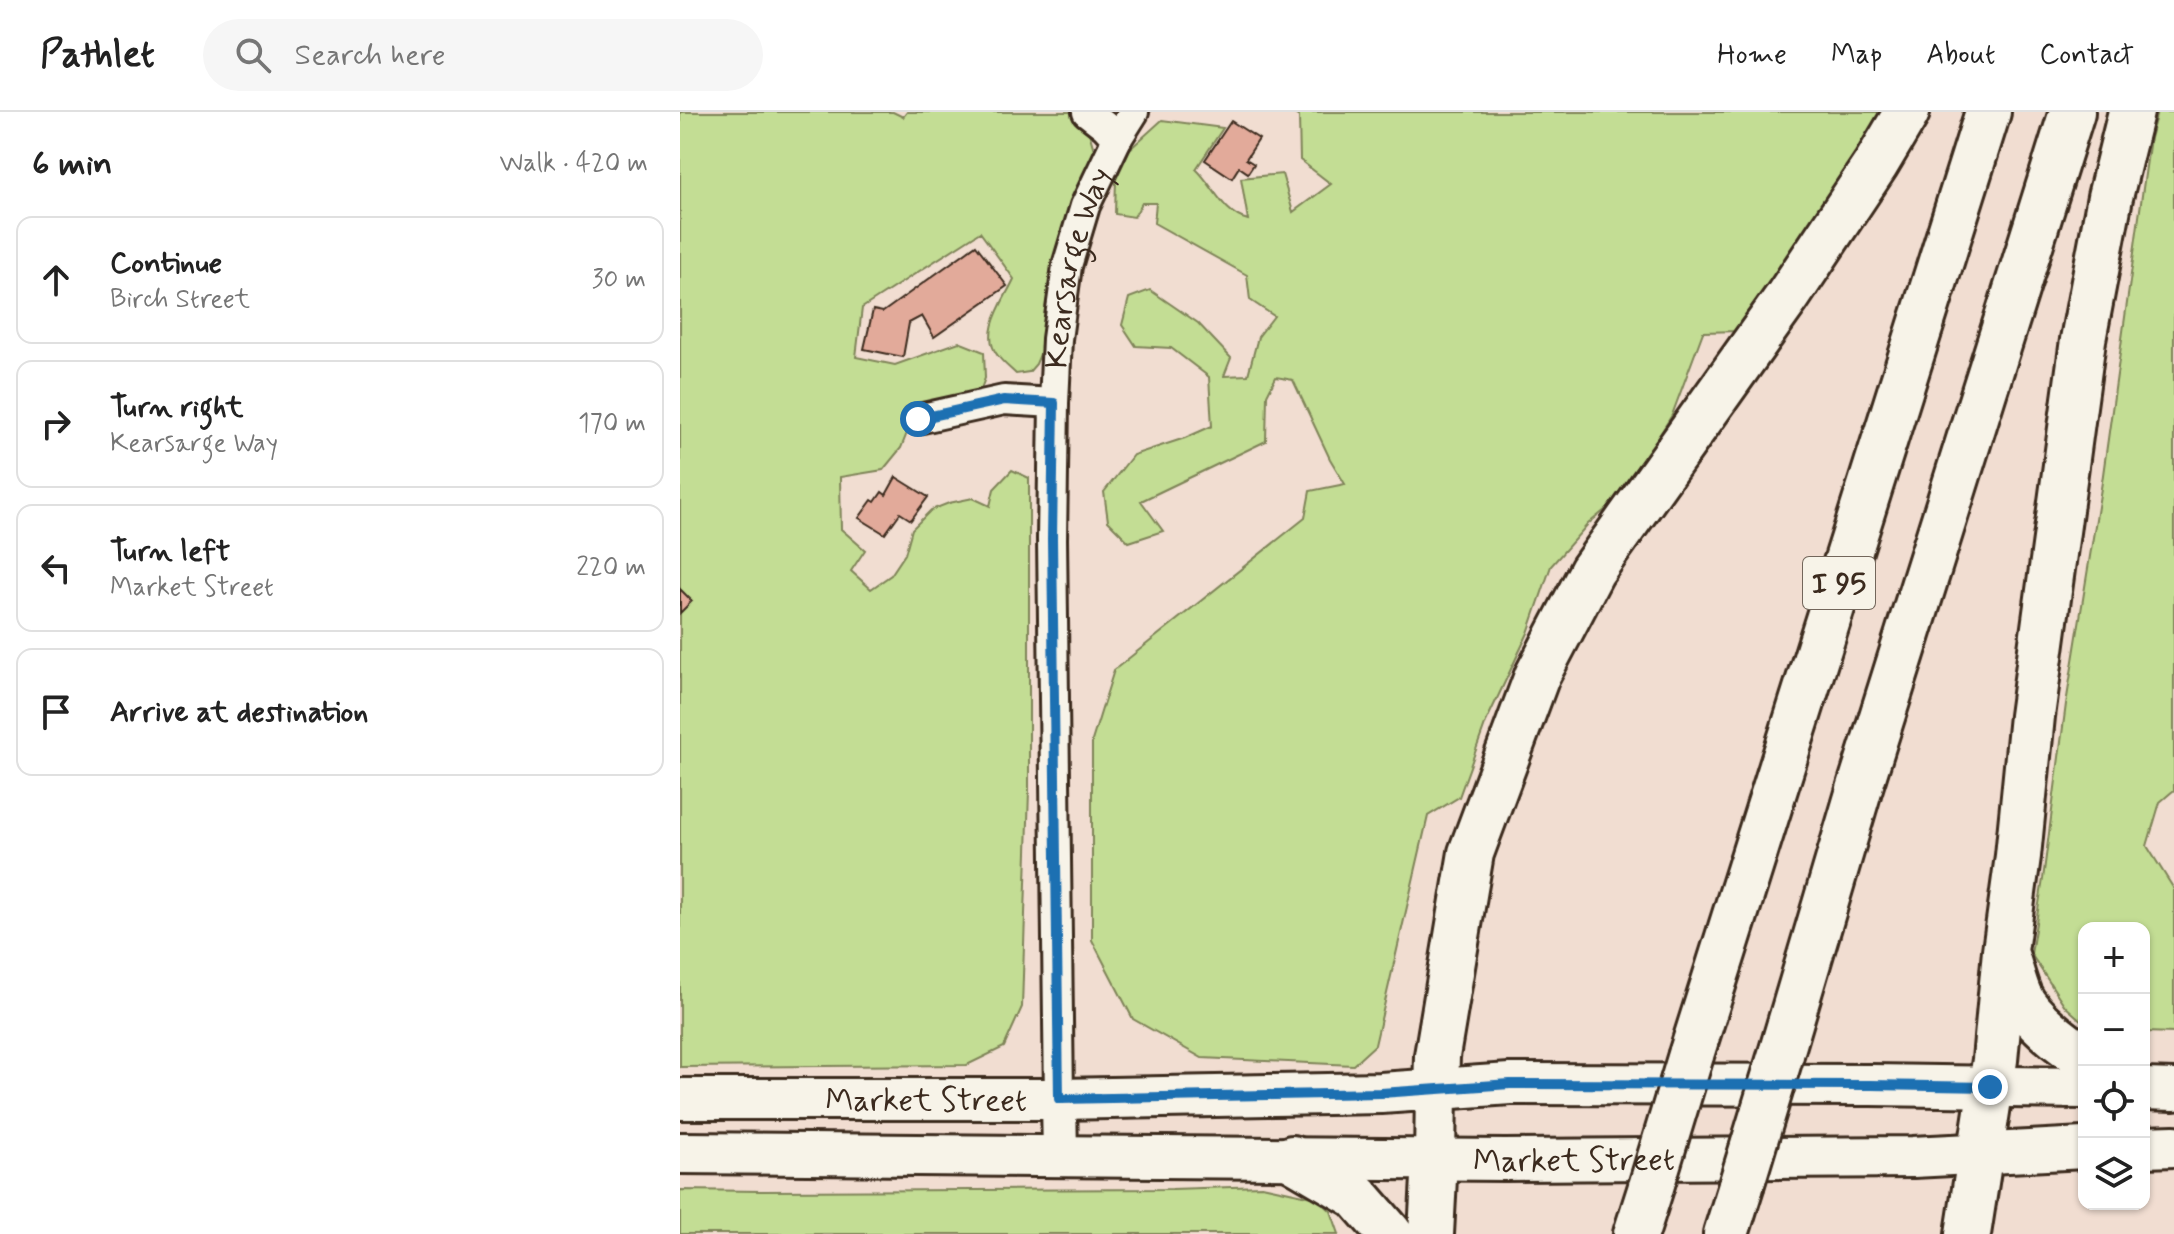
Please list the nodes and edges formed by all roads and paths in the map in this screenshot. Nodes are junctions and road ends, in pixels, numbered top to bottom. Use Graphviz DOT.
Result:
graph roads {
  1 [pos="1087,112"];
  2 [pos="1134,112"];
  3 [pos="1907,112"];
  4 [pos="1988,112"];
  5 [pos="2072,112"];
  6 [pos="2131,112"];
  7 [pos="1117,139"];
  8 [pos="1054,403"];
  9 [pos="918,419"];
  10 [pos="2005,951"];
  11 [pos="2078,1053"];
  12 [pos="1990,1087"];
  13 [pos="2078,1088"];
  14 [pos="2150,1089"];
  15 [pos="1436,1090"];
  16 [pos="2174,1090"];
  17 [pos="680,1099"];
  18 [pos="1059,1099"];
  19 [pos="2174,1146"];
  20 [pos="2150,1147"];
  21 [pos="2078,1148"];
  22 [pos="680,1153"];
  23 [pos="1979,1153"];
  24 [pos="1060,1156"];
  25 [pos="1292,1158"];
  26 [pos="1435,1159"];
  27 [pos="1390,1234"];
  28 [pos="1431,1234"];
  29 [pos="1636,1234"];
  30 [pos="1726,1234"];
  31 [pos="1968,1234"];
  1 -- 7 [label="street"];
  2 -- 7 [label="street, Kearsarge Way"];
  3 -- 15 [label="highway"];
  4 -- 29 [label="highway, I 95, bridge"];
  5 -- 30 [label="highway, I 95, bridge"];
  6 -- 10 [label="highway"];
  7 -- 8 [label="street, Kearsarge Way"];
  8 -- 9 [label="street"];
  8 -- 18 [label="street, Kearsarge Way"];
  10 -- 11 [label="highway"];
  10 -- 12 [label="highway"];
  12 -- 13 [label="main road, Market Street"];
  12 -- 15 [label="main road, Market Street"];
  12 -- 23 [label="highway"];
  14 -- 16 [label="main road"];
  15 -- 18 [label="main road, Market Street"];
  15 -- 26 [label="main road"];
  17 -- 18 [label="main road, Market Street"];
  18 -- 24 [label="street, Kearsarge Way"];
  19 -- 20 [label="main road"];
  21 -- 23 [label="main road, Market Street"];
  22 -- 24 [label="main road, Market Street"];
  23 -- 26 [label="main road, Market Street"];
  23 -- 31 [label="highway"];
  24 -- 25 [label="main road, Market Street"];
  25 -- 26 [label="main road, Market Street"];
  25 -- 27 [label="highway"];
  26 -- 28 [label="highway"];
}
